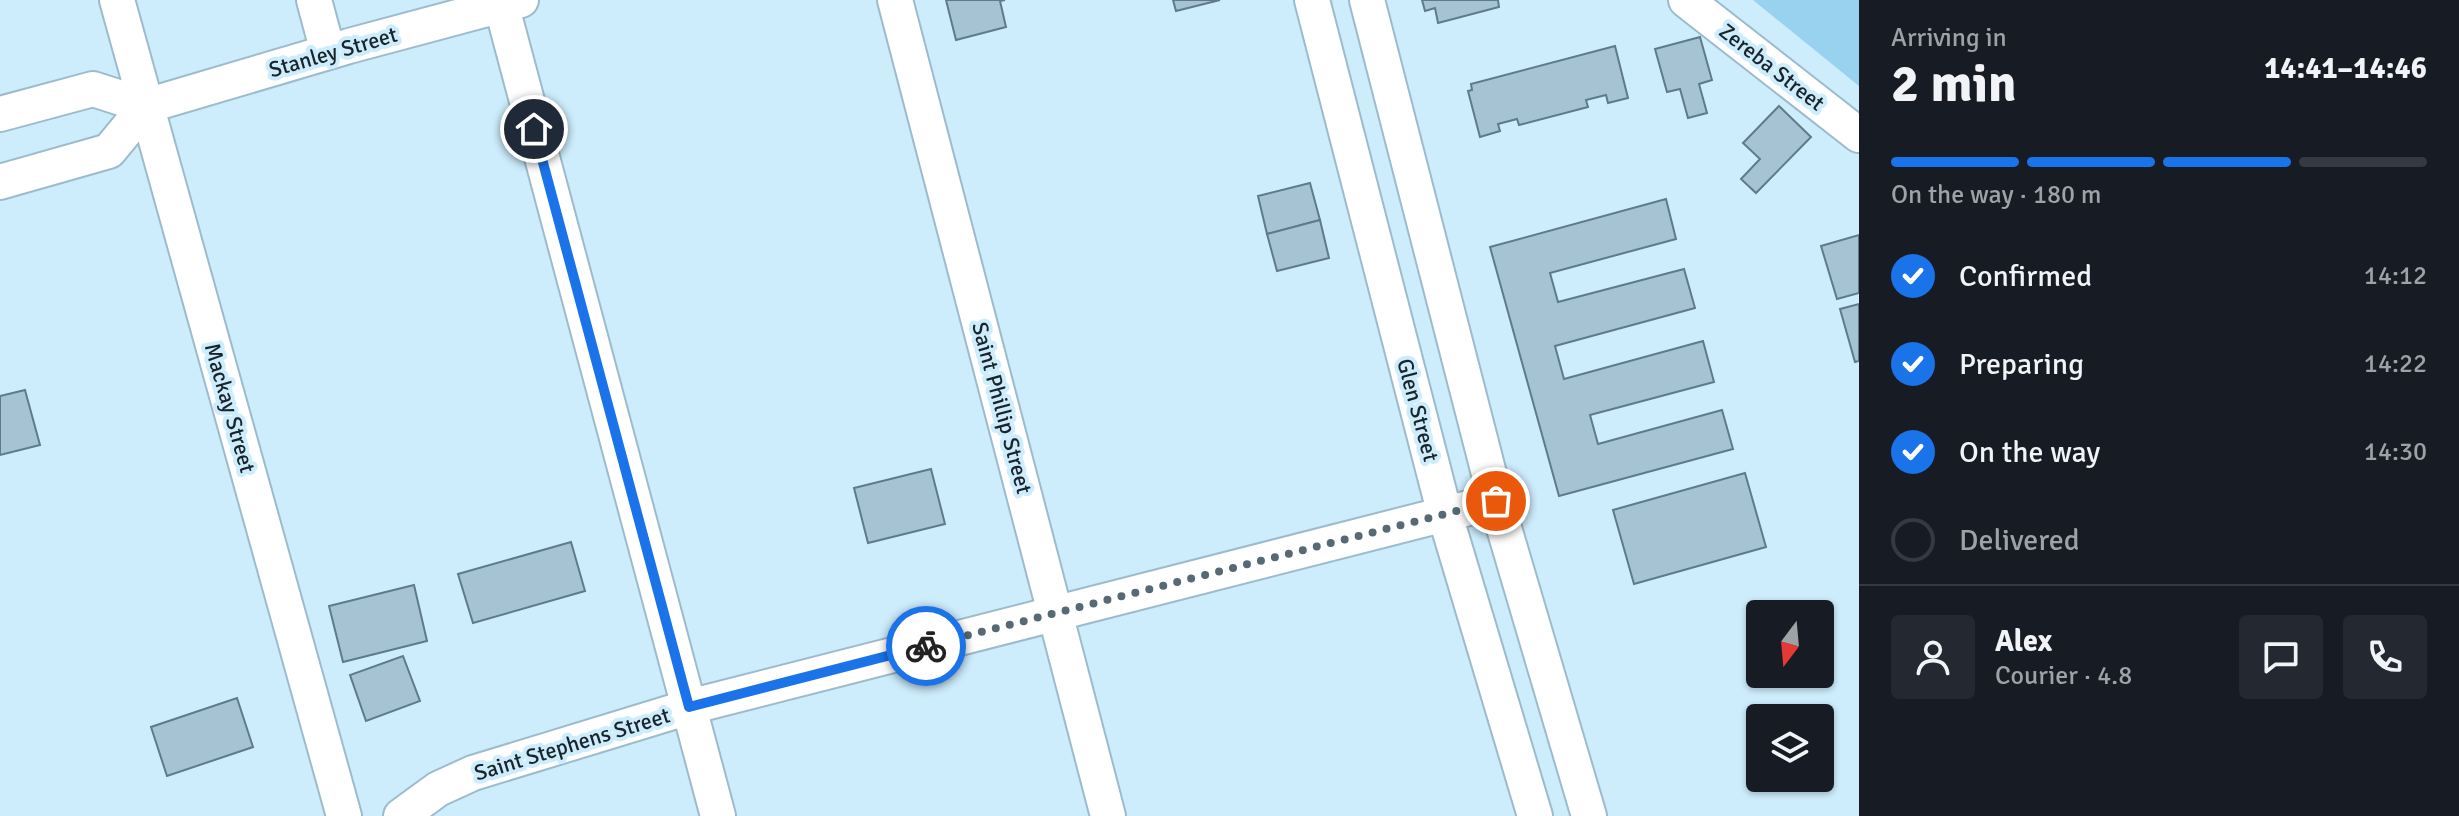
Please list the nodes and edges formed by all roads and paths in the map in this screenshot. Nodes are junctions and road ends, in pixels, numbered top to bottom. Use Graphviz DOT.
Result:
graph roads {
  1 [pos="117,0"];
  2 [pos="314,0"];
  3 [pos="895,0"];
  4 [pos="1312,0"];
  5 [pos="1367,0"];
  6 [pos="1686,0"];
  7 [pos="507,2"];
  8 [pos="328,52"];
  9 [pos="146,106"];
  10 [pos="0,114"];
  11 [pos="1859,135"];
  12 [pos="0,182"];
  13 [pos="1496,501"];
  14 [pos="1445,515"];
  15 [pos="1056,612"];
  16 [pos="689,707"];
  17 [pos="344,816"];
  18 [pos="401,816"];
  19 [pos="718,816"];
  20 [pos="1108,816"];
  21 [pos="1535,816"];
  22 [pos="1589,816"];
  1 -- 9 [label="street, Mackay Street"];
  2 -- 8 [label="street"];
  3 -- 15 [label="street, Saint Phillip Street"];
  4 -- 14 [label="street, Glen Street"];
  5 -- 13 [label="street"];
  6 -- 11 [label="street, Zereba Street"];
  7 -- 8 [label="street, Stanley Street"];
  7 -- 16 [label="street"];
  8 -- 9 [label="street, Stanley Street"];
  9 -- 10 [label="street"];
  9 -- 12 [label="street"];
  9 -- 17 [label="street, Mackay Street"];
  13 -- 14 [label="street, Saint Stephens Street"];
  13 -- 22 [label="street"];
  14 -- 15 [label="street, Saint Stephens Street"];
  14 -- 21 [label="street, Glen Street"];
  15 -- 16 [label="street, Saint Stephens Street"];
  15 -- 20 [label="street, Saint Phillip Street"];
  16 -- 18 [label="street, Saint Stephens Street"];
  16 -- 19 [label="street"];
}
